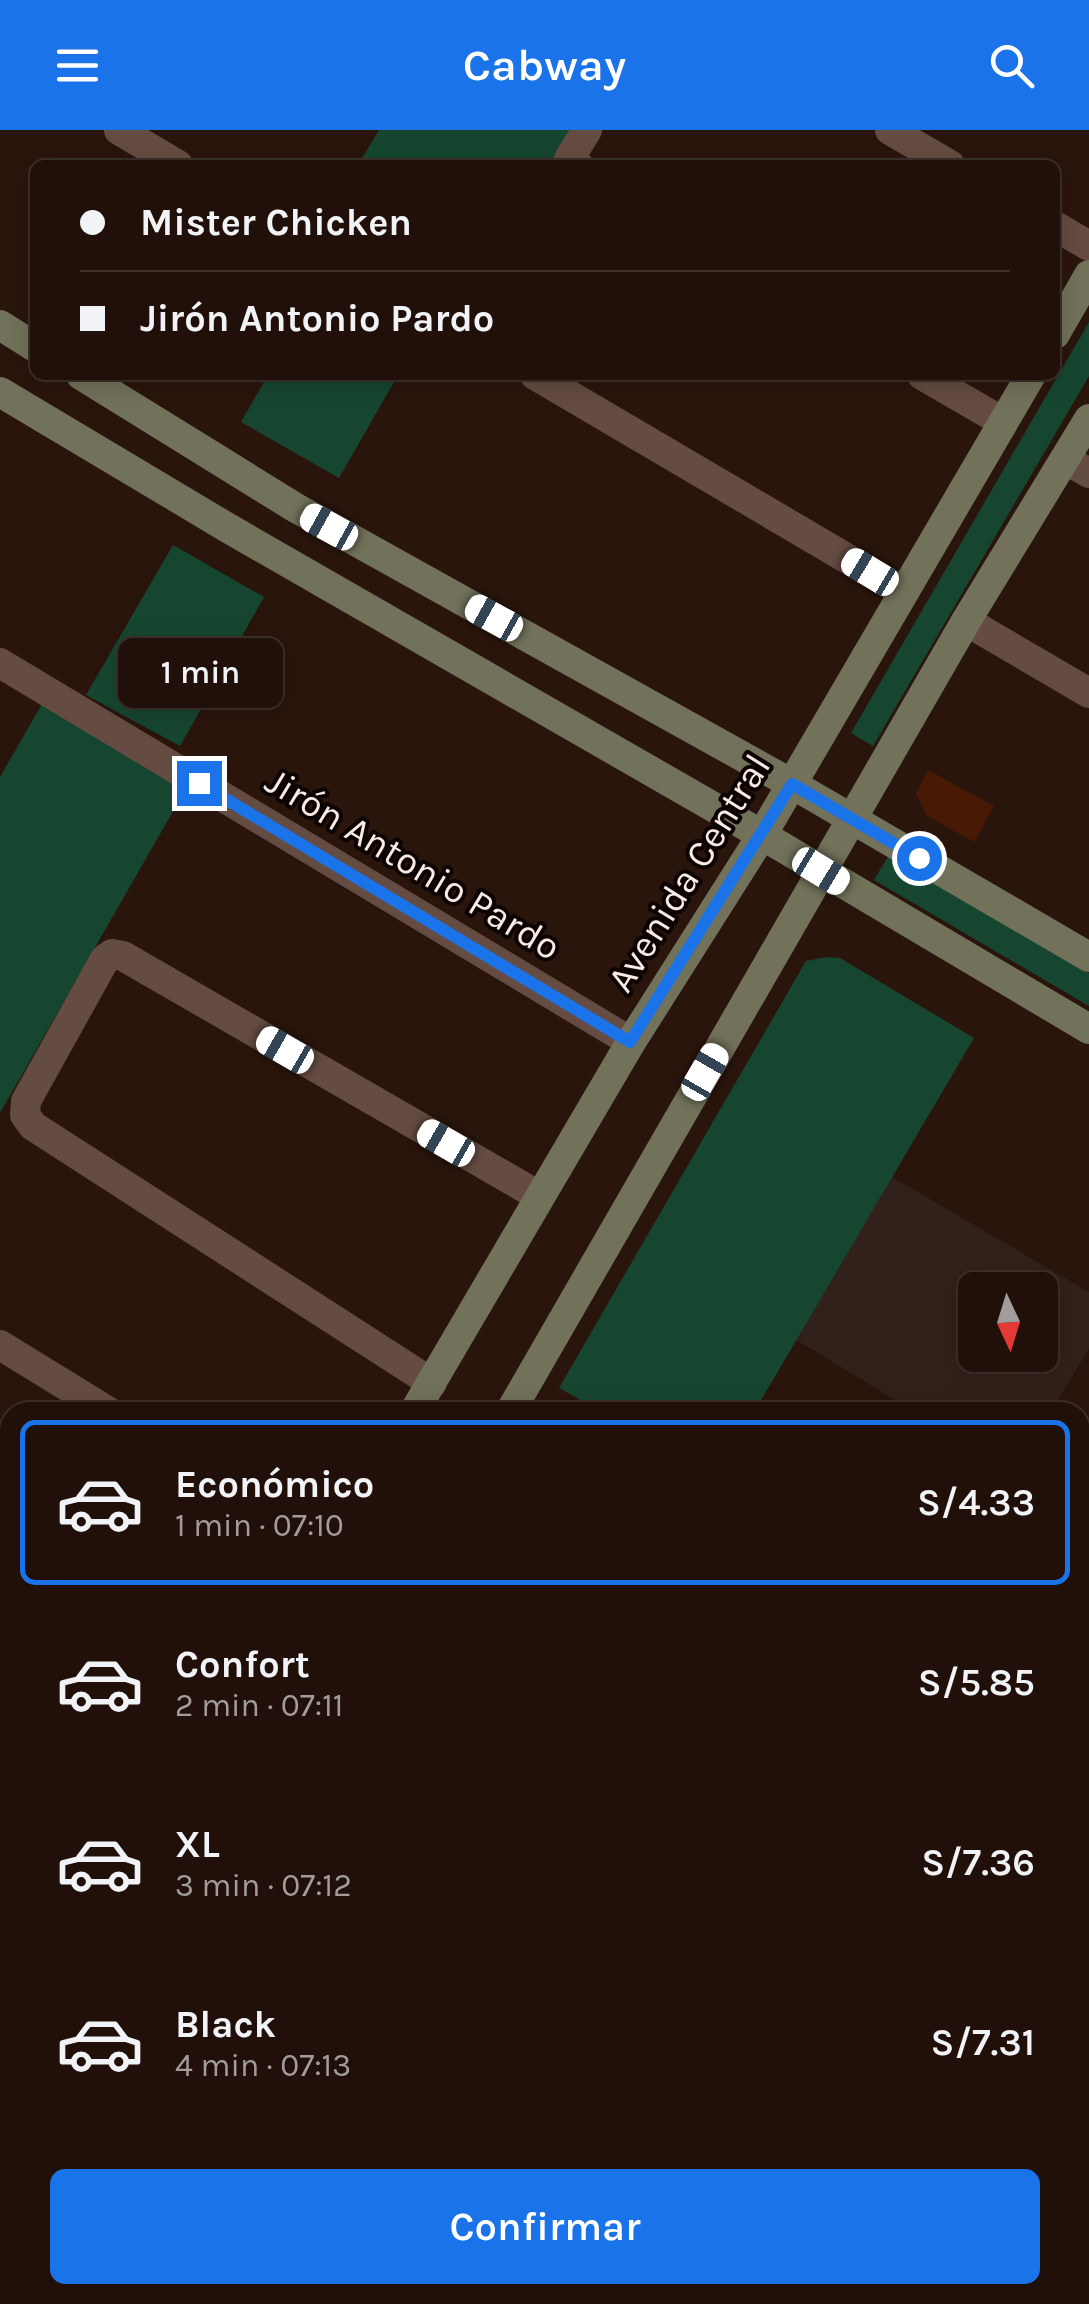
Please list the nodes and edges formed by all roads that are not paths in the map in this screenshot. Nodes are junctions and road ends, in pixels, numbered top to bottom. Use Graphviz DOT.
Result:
graph roads {
  1 [pos="119,130"];
  2 [pos="587,130"];
  3 [pos="890,130"];
  4 [pos="170,160"];
  5 [pos="575,160"];
  6 [pos="941,160"];
  7 [pos="1060,229"];
  8 [pos="1089,246"];
  9 [pos="1089,276"];
  10 [pos="0,325"];
  11 [pos="1060,325"];
  12 [pos="30,344"];
  13 [pos="89,380"];
  14 [pos="544,380"];
  15 [pos="931,380"];
  16 [pos="1028,380"];
  17 [pos="0,392"];
  18 [pos="1089,418"];
  19 [pos="1003,422"];
  20 [pos="1077,466"];
  21 [pos="273,494"];
  22 [pos="246,538"];
  23 [pos="904,592"];
  24 [pos="966,621"];
  25 [pos="0,664"];
  26 [pos="1089,693"];
  27 [pos="792,784"];
  28 [pos="851,818"];
  29 [pos="762,835"];
  30 [pos="821,871"];
  31 [pos="1089,958"];
  32 [pos="1089,1029"];
  33 [pos="630,1042"];
  34 [pos="538,1196"];
  35 [pos="0,1344"];
  36 [pos="432,1383"];
  37 [pos="93,1402"];
  38 [pos="420,1402"];
  39 [pos="520,1402"];
  1 -- 4 [label="street"];
  2 -- 5 [label="street"];
  3 -- 6 [label="street"];
  7 -- 8 [label="street"];
  9 -- 11 [label="main road"];
  10 -- 12 [label="main road"];
  13 -- 21 [label="main road"];
  14 -- 23 [label="street"];
  15 -- 19 [label="street"];
  16 -- 19 [label="main road, Avenida Central"];
  17 -- 22 [label="main road"];
  18 -- 20 [label="main road"];
  19 -- 23 [label="main road, Avenida Central"];
  20 -- 24 [label="main road"];
  21 -- 22 [label="main road"];
  21 -- 27 [label="main road"];
  22 -- 29 [label="main road"];
  23 -- 27 [label="main road, Avenida Central"];
  24 -- 26 [label="street"];
  24 -- 28 [label="main road"];
  25 -- 33 [label="street, Jirón Antonio Pardo"];
  27 -- 28 [label="main road"];
  27 -- 29 [label="main road, Avenida Central"];
  28 -- 30 [label="main road"];
  28 -- 31 [label="main road"];
  29 -- 30 [label="main road"];
  29 -- 33 [label="main road, Avenida Central"];
  30 -- 32 [label="main road"];
  30 -- 39 [label="main road"];
  33 -- 34 [label="main road, Avenida Central"];
  34 -- 36 [label="main road, Avenida Central"];
  34 -- 36 [label="street"];
  35 -- 37 [label="street"];
  36 -- 38 [label="main road, Avenida Central"];
}
